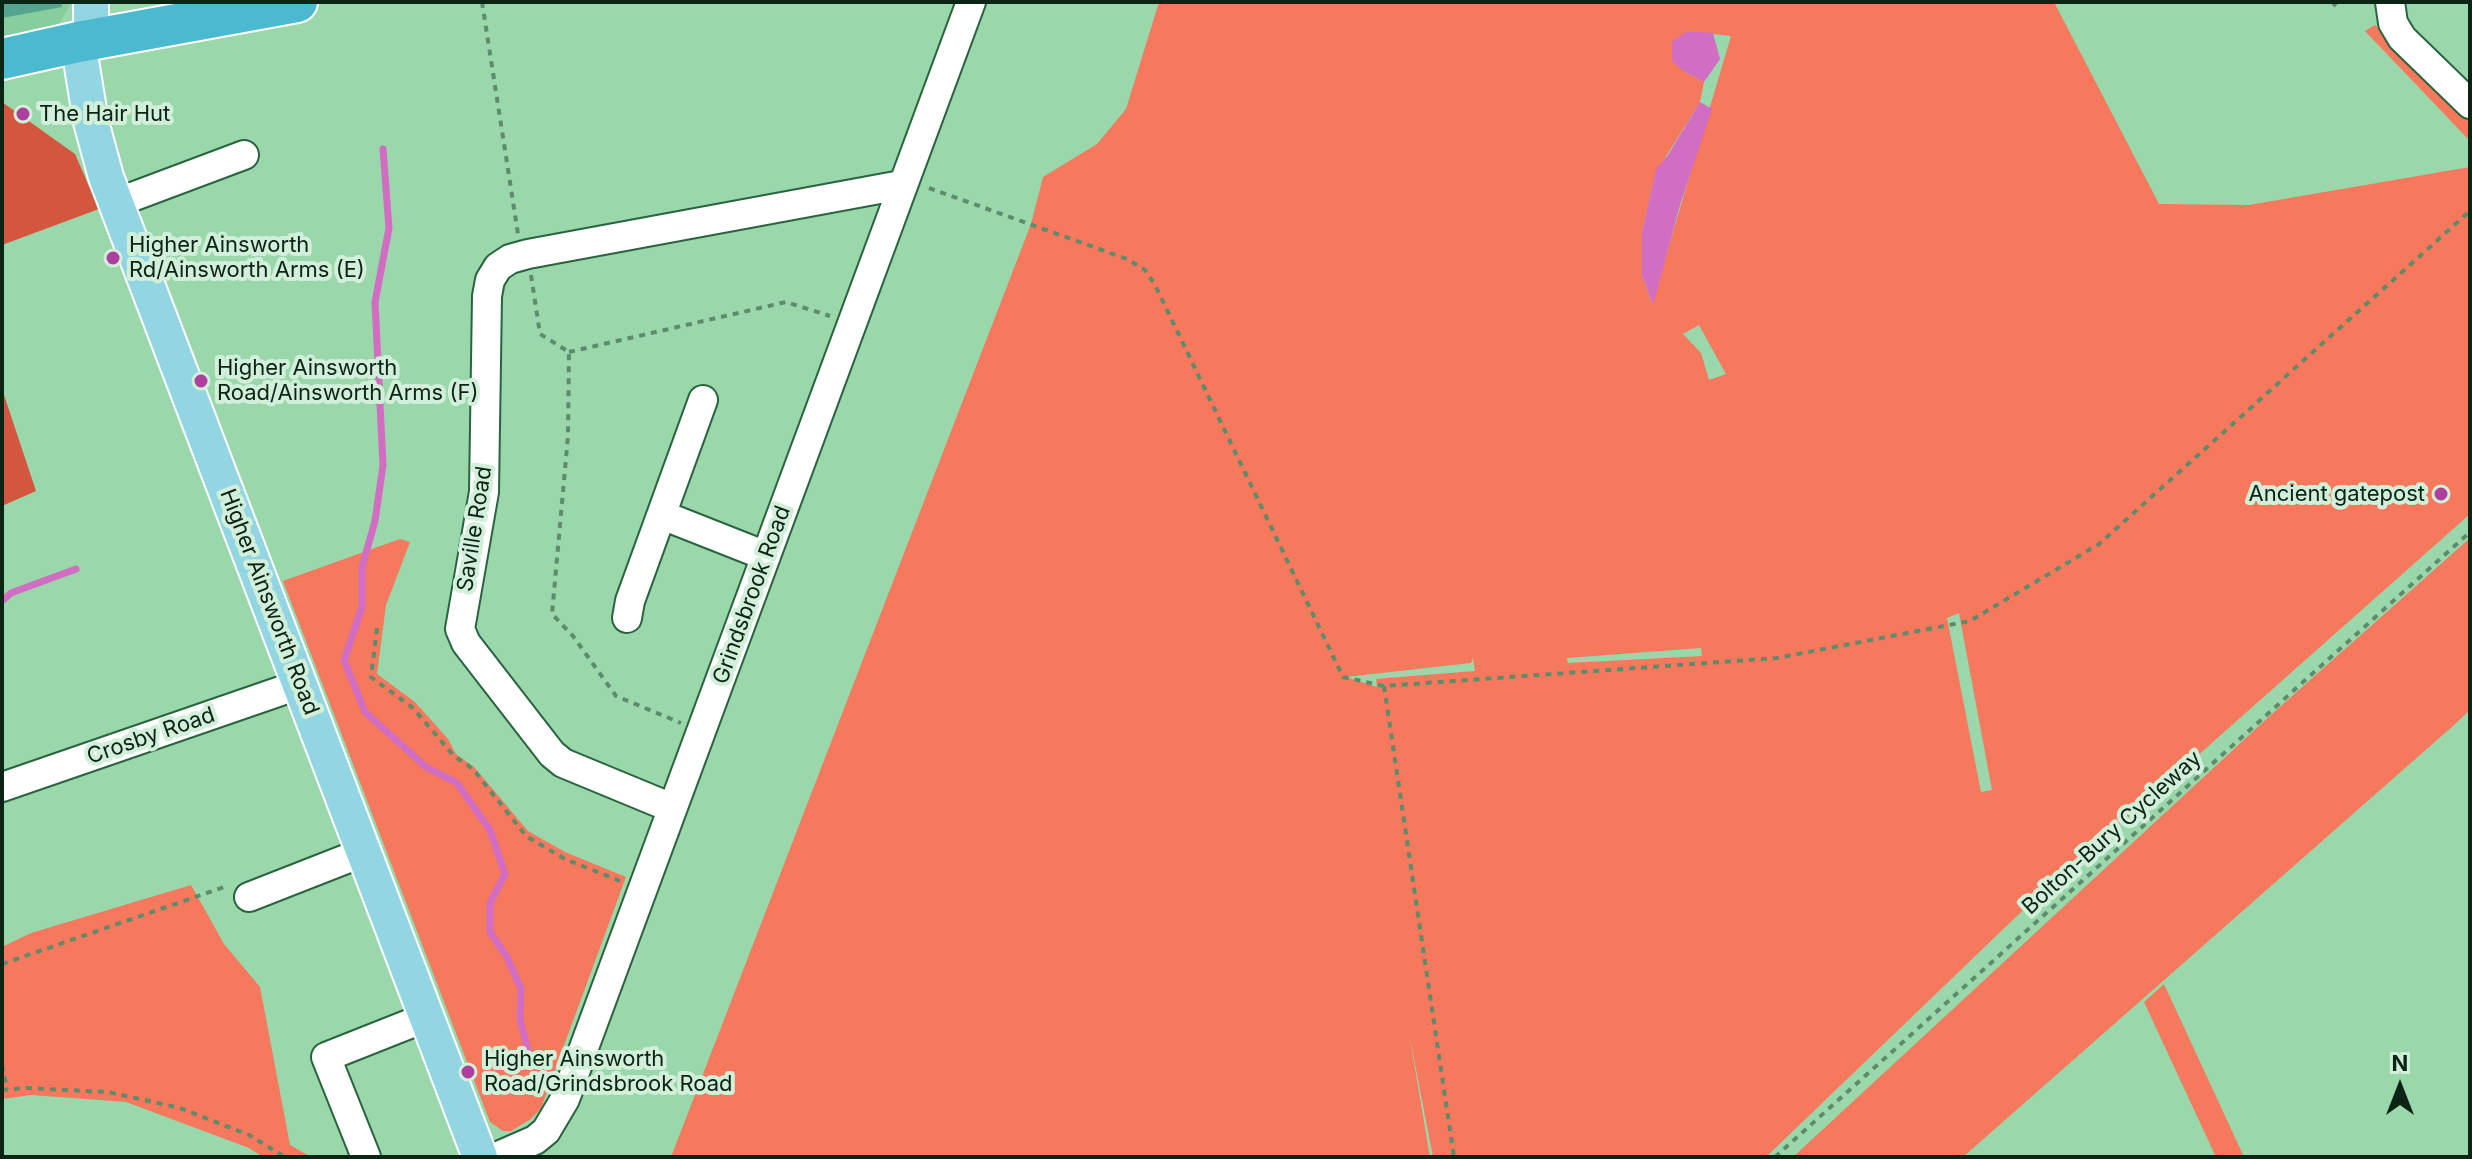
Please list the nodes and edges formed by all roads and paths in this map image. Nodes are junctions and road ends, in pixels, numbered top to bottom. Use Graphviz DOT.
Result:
graph roads {
  1 [pos="297,2"];
  2 [pos="482,2"];
  3 [pos="971,2"];
  4 [pos="2390,2"];
  5 [pos="87,28"];
  6 [pos="2,59"];
  7 [pos="2470,104"];
  8 [pos="244,155"];
  9 [pos="902,182"];
  10 [pos="116,203"];
  11 [pos="2470,211"];
  12 [pos="525,255"];
  13 [pos="852,323"];
  14 [pos="569,352"];
  15 [pos="703,400"];
  16 [pos="662,515"];
  17 [pos="2470,532"];
  18 [pos="766,556"];
  19 [pos="627,618"];
  20 [pos="377,628"];
  21 [pos="301,684"];
  22 [pos="1384,686"];
  23 [pos="702,732"];
  24 [pos="2,787"];
  25 [pos="672,808"];
  26 [pos="364,852"];
  27 [pos="642,889"];
  28 [pos="249,897"];
  29 [pos="2,964"];
  30 [pos="427,1017"];
  31 [pos="2,1065"];
  32 [pos="5,1089"];
  33 [pos="285,1157"];
  34 [pos="366,1157"];
  35 [pos="480,1157"];
  36 [pos="496,1157"];
  37 [pos="1454,1157"];
  38 [pos="1775,1157"];
  1 -- 5 [label="highway"];
  2 -- 12 [label="path"];
  3 -- 9 [label="street, Grindsbrook Road"];
  4 -- 7 [label="street"];
  5 -- 6 [label="highway"];
  5 -- 10 [label="main road, Higher Ainsworth Road"];
  8 -- 10 [label="street"];
  9 -- 12 [label="street, Saville Road"];
  9 -- 13 [label="street, Grindsbrook Road"];
  9 -- 22 [label="path"];
  10 -- 21 [label="main road, Higher Ainsworth Road"];
  11 -- 22 [label="path"];
  12 -- 14 [label="path"];
  12 -- 25 [label="street, Saville Road"];
  13 -- 14 [label="path"];
  13 -- 18 [label="street, Grindsbrook Road"];
  14 -- 23 [label="path"];
  15 -- 16 [label="street"];
  16 -- 18 [label="street"];
  16 -- 19 [label="street"];
  17 -- 38 [label="path, Bolton-Bury Cycleway"];
  18 -- 23 [label="street, Grindsbrook Road"];
  20 -- 27 [label="path"];
  21 -- 24 [label="street, Crosby Road"];
  21 -- 26 [label="main road, Higher Ainsworth Road"];
  22 -- 37 [label="path"];
  23 -- 25 [label="street, Grindsbrook Road"];
  25 -- 27 [label="street, Grindsbrook Road"];
  26 -- 28 [label="street"];
  26 -- 30 [label="main road, Higher Ainsworth Road"];
  27 -- 36 [label="street, Grindsbrook Road"];
  28 -- 29 [label="path"];
  30 -- 34 [label="street"];
  30 -- 35 [label="main road, Higher Ainsworth Road"];
  31 -- 32 [label="path"];
  32 -- 33 [label="path"];
}
